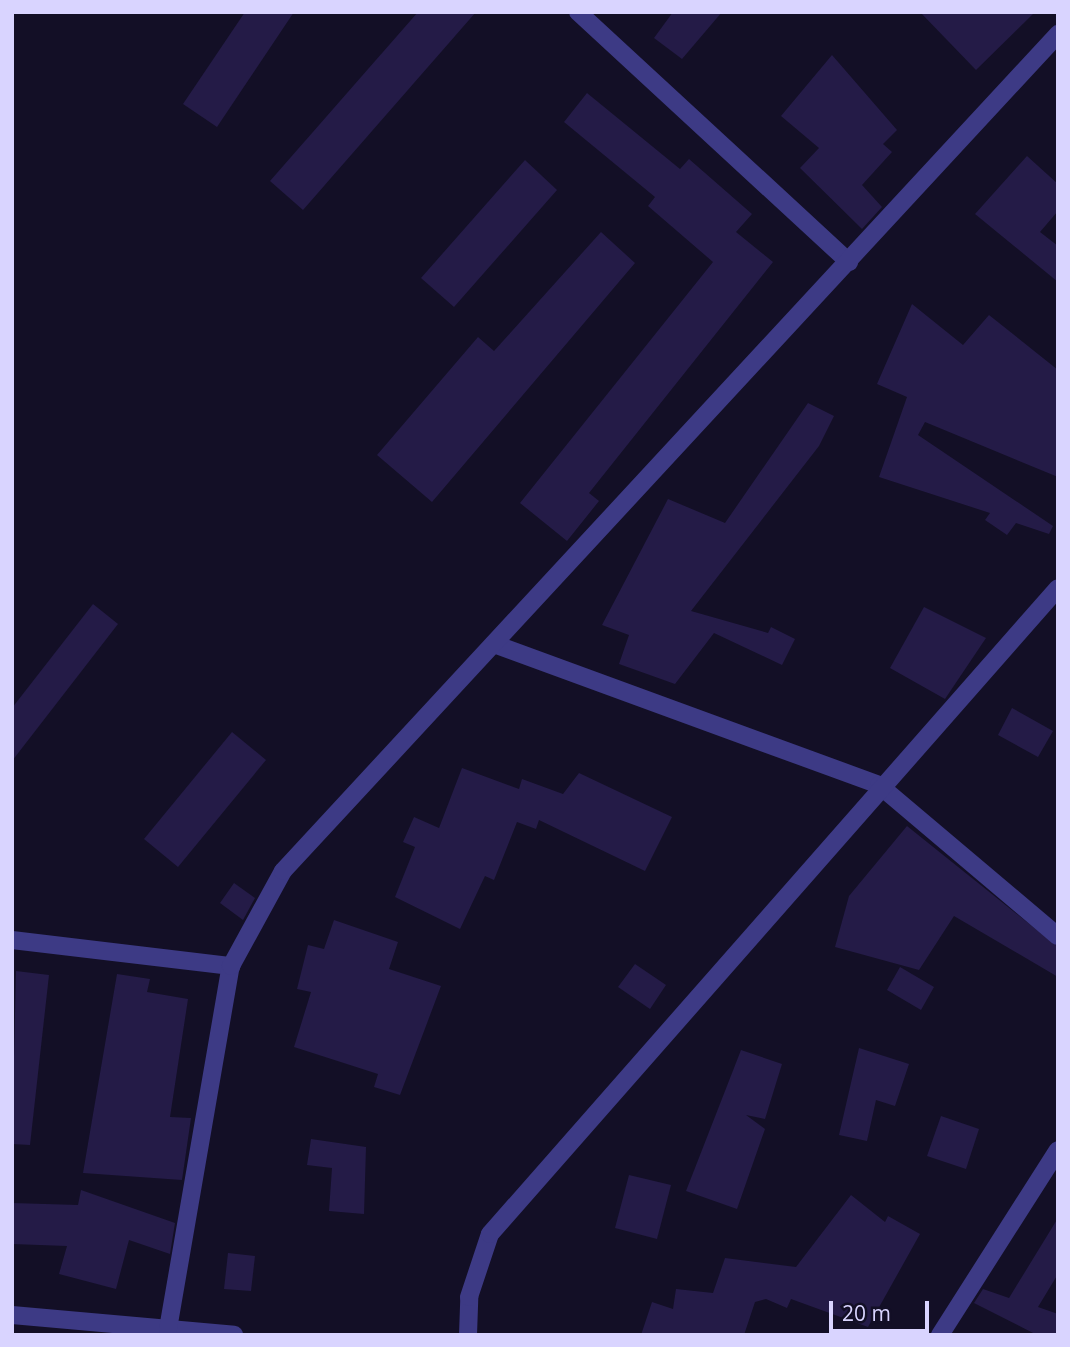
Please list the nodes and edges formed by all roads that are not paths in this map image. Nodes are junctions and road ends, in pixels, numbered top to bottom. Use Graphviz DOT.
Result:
graph roads {
  1 [pos="578,12"];
  2 [pos="1058,34"];
  3 [pos="849,262"];
  4 [pos="1058,588"];
  5 [pos="494,644"];
  6 [pos="879,785"];
  7 [pos="1058,936"];
  8 [pos="12,940"];
  9 [pos="231,966"];
  10 [pos="1058,1150"];
  11 [pos="12,1315"];
  12 [pos="168,1329"];
  13 [pos="234,1335"];
  14 [pos="468,1335"];
  15 [pos="940,1335"];
  1 -- 3 [label="street"];
  2 -- 3 [label="street"];
  3 -- 5 [label="street"];
  4 -- 6 [label="street"];
  5 -- 6 [label="street"];
  5 -- 9 [label="street"];
  6 -- 7 [label="street"];
  6 -- 14 [label="street"];
  8 -- 9 [label="street"];
  9 -- 12 [label="street"];
  10 -- 15 [label="street"];
  11 -- 12 [label="street"];
  12 -- 13 [label="street"];
}
